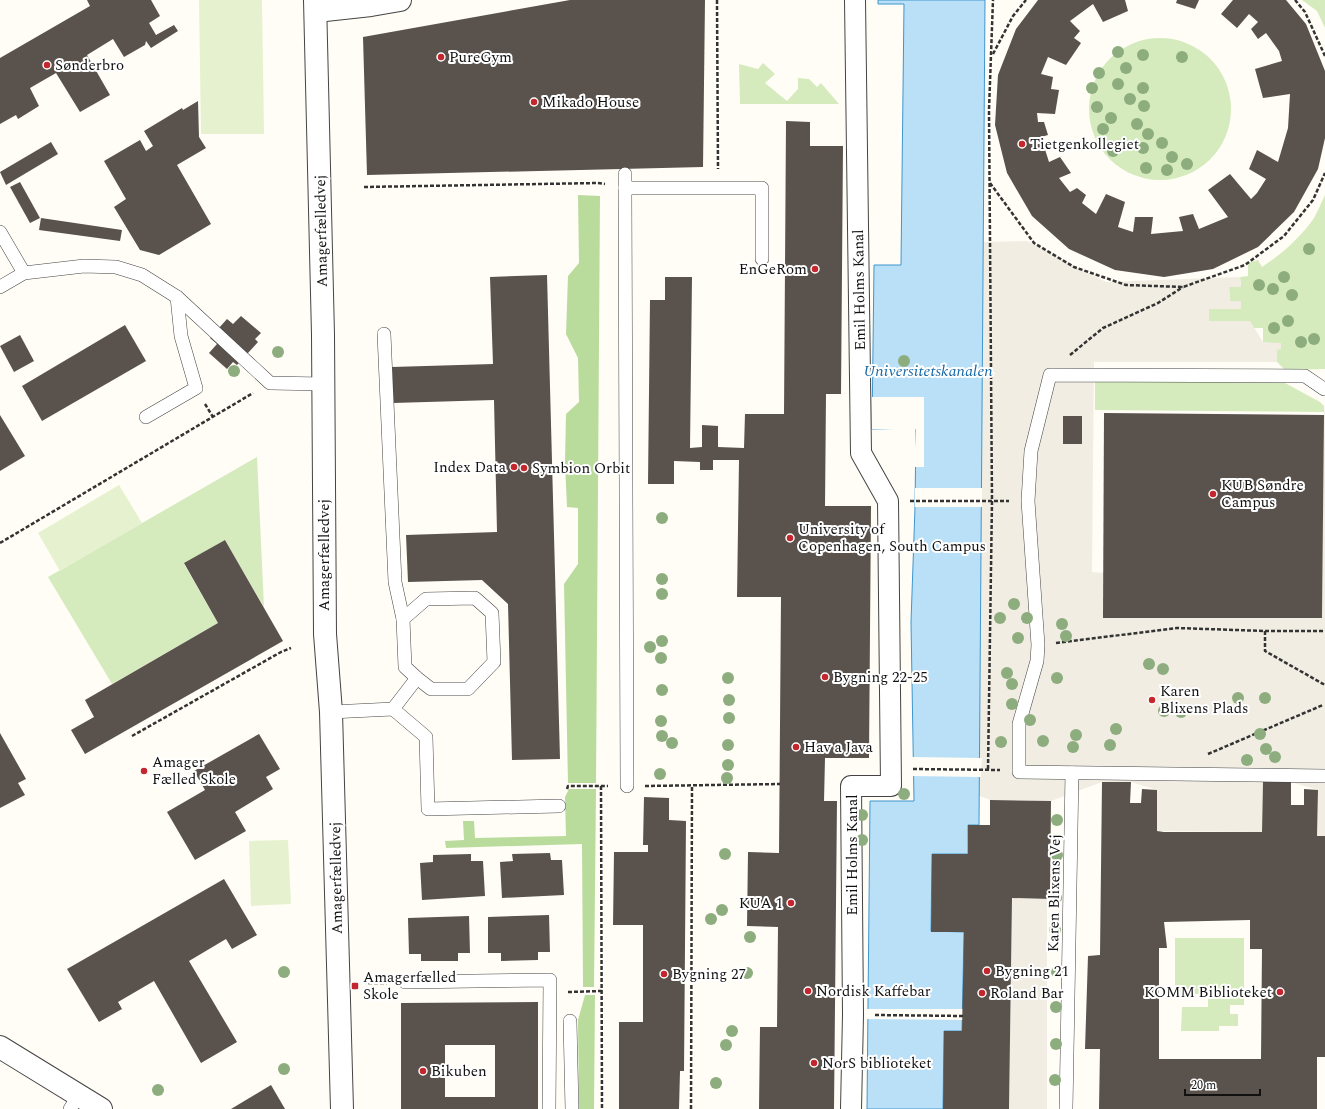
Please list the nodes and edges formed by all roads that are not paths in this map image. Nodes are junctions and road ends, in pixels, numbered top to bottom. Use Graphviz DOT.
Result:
graph roads {
  1 [pos="400,0"];
  2 [pos="855,0"];
  3 [pos="315,6"];
  4 [pos="625,174"];
  5 [pos="625,188"];
  6 [pos="0,232"];
  7 [pos="762,260"];
  8 [pos="24,273"];
  9 [pos="0,287"];
  10 [pos="177,297"];
  11 [pos="384,334"];
  12 [pos="323,384"];
  13 [pos="1324,389"];
  14 [pos="146,417"];
  15 [pos="403,619"];
  16 [pos="417,678"];
  17 [pos="392,710"];
  18 [pos="331,712"];
  19 [pos="1072,773"];
  20 [pos="1325,776"];
  21 [pos="627,786"];
  22 [pos="560,806"];
  23 [pos="405,982"];
  24 [pos="570,1021"];
  25 [pos="2,1052"];
  26 [pos="75,1102"];
  27 [pos="101,1109"];
  28 [pos="342,1109"];
  29 [pos="549,1109"];
  30 [pos="572,1109"];
  31 [pos="851,1109"];
  32 [pos="1066,1109"];
  1 -- 3 [label="street"];
  2 -- 31 [label="street, Emil Holms Kanal"];
  3 -- 12 [label="street, Amagerfælledvej"];
  4 -- 5 [label="lane"];
  5 -- 7 [label="lane"];
  5 -- 21 [label="lane"];
  6 -- 8 [label="lane"];
  8 -- 9 [label="lane"];
  8 -- 10 [label="lane"];
  10 -- 12 [label="lane"];
  10 -- 14 [label="lane"];
  11 -- 15 [label="lane"];
  12 -- 18 [label="street, Amagerfælledvej"];
  13 -- 19 [label="lane"];
  15 -- 16 [label="lane"];
  15 -- 16 [label="lane"];
  16 -- 17 [label="lane"];
  17 -- 18 [label="lane"];
  17 -- 22 [label="lane"];
  18 -- 28 [label="street, Amagerfælledvej"];
  19 -- 20 [label="lane"];
  19 -- 32 [label="lane, Karen Blixens Vej"];
  23 -- 29 [label="lane"];
  24 -- 30 [label="lane"];
  25 -- 26 [label="street"];
  26 -- 27 [label="street"];
}
